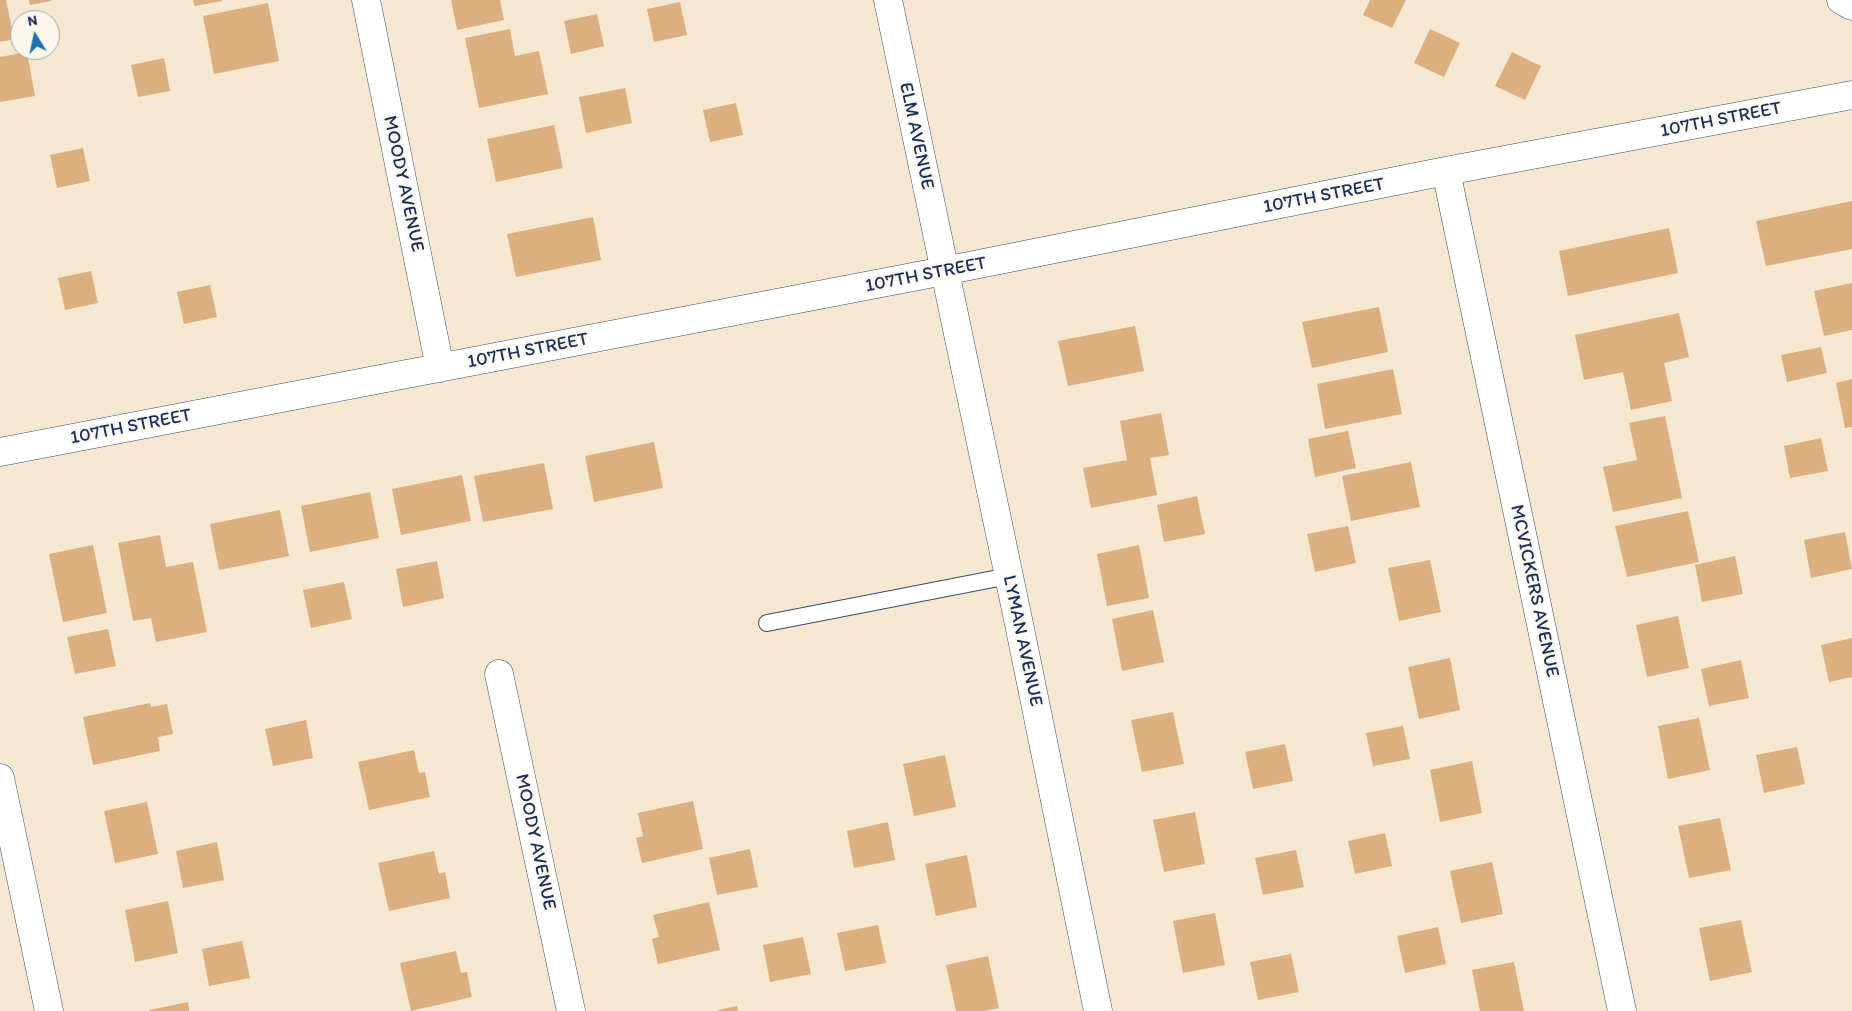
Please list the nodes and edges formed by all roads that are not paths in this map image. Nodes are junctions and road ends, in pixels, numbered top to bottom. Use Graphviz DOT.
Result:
graph roads {
  1 [pos="366,0"];
  2 [pos="888,0"];
  3 [pos="1841,0"];
  4 [pos="1852,6"];
  5 [pos="1852,95"];
  6 [pos="1446,172"];
  7 [pos="944,271"];
  8 [pos="440,368"];
  9 [pos="0,452"];
  10 [pos="1009,576"];
  11 [pos="767,623"];
  12 [pos="499,674"];
  13 [pos="0,778"];
  14 [pos="49,1011"];
  15 [pos="571,1011"];
  16 [pos="1098,1011"];
  17 [pos="1622,1011"];
  1 -- 8 [label="street, MOODY AVENUE"];
  2 -- 7 [label="street, ELM AVENUE"];
  3 -- 4 [label="street"];
  5 -- 6 [label="street, 107TH STREET"];
  6 -- 7 [label="street, 107TH STREET"];
  6 -- 17 [label="street, MCVICKERS AVENUE"];
  7 -- 8 [label="street, 107TH STREET"];
  7 -- 10 [label="street, LYMAN AVENUE"];
  8 -- 9 [label="street, 107TH STREET"];
  10 -- 11 [label="lane"];
  10 -- 16 [label="street, LYMAN AVENUE"];
  12 -- 15 [label="street, MOODY AVENUE"];
  13 -- 14 [label="street"];
}
